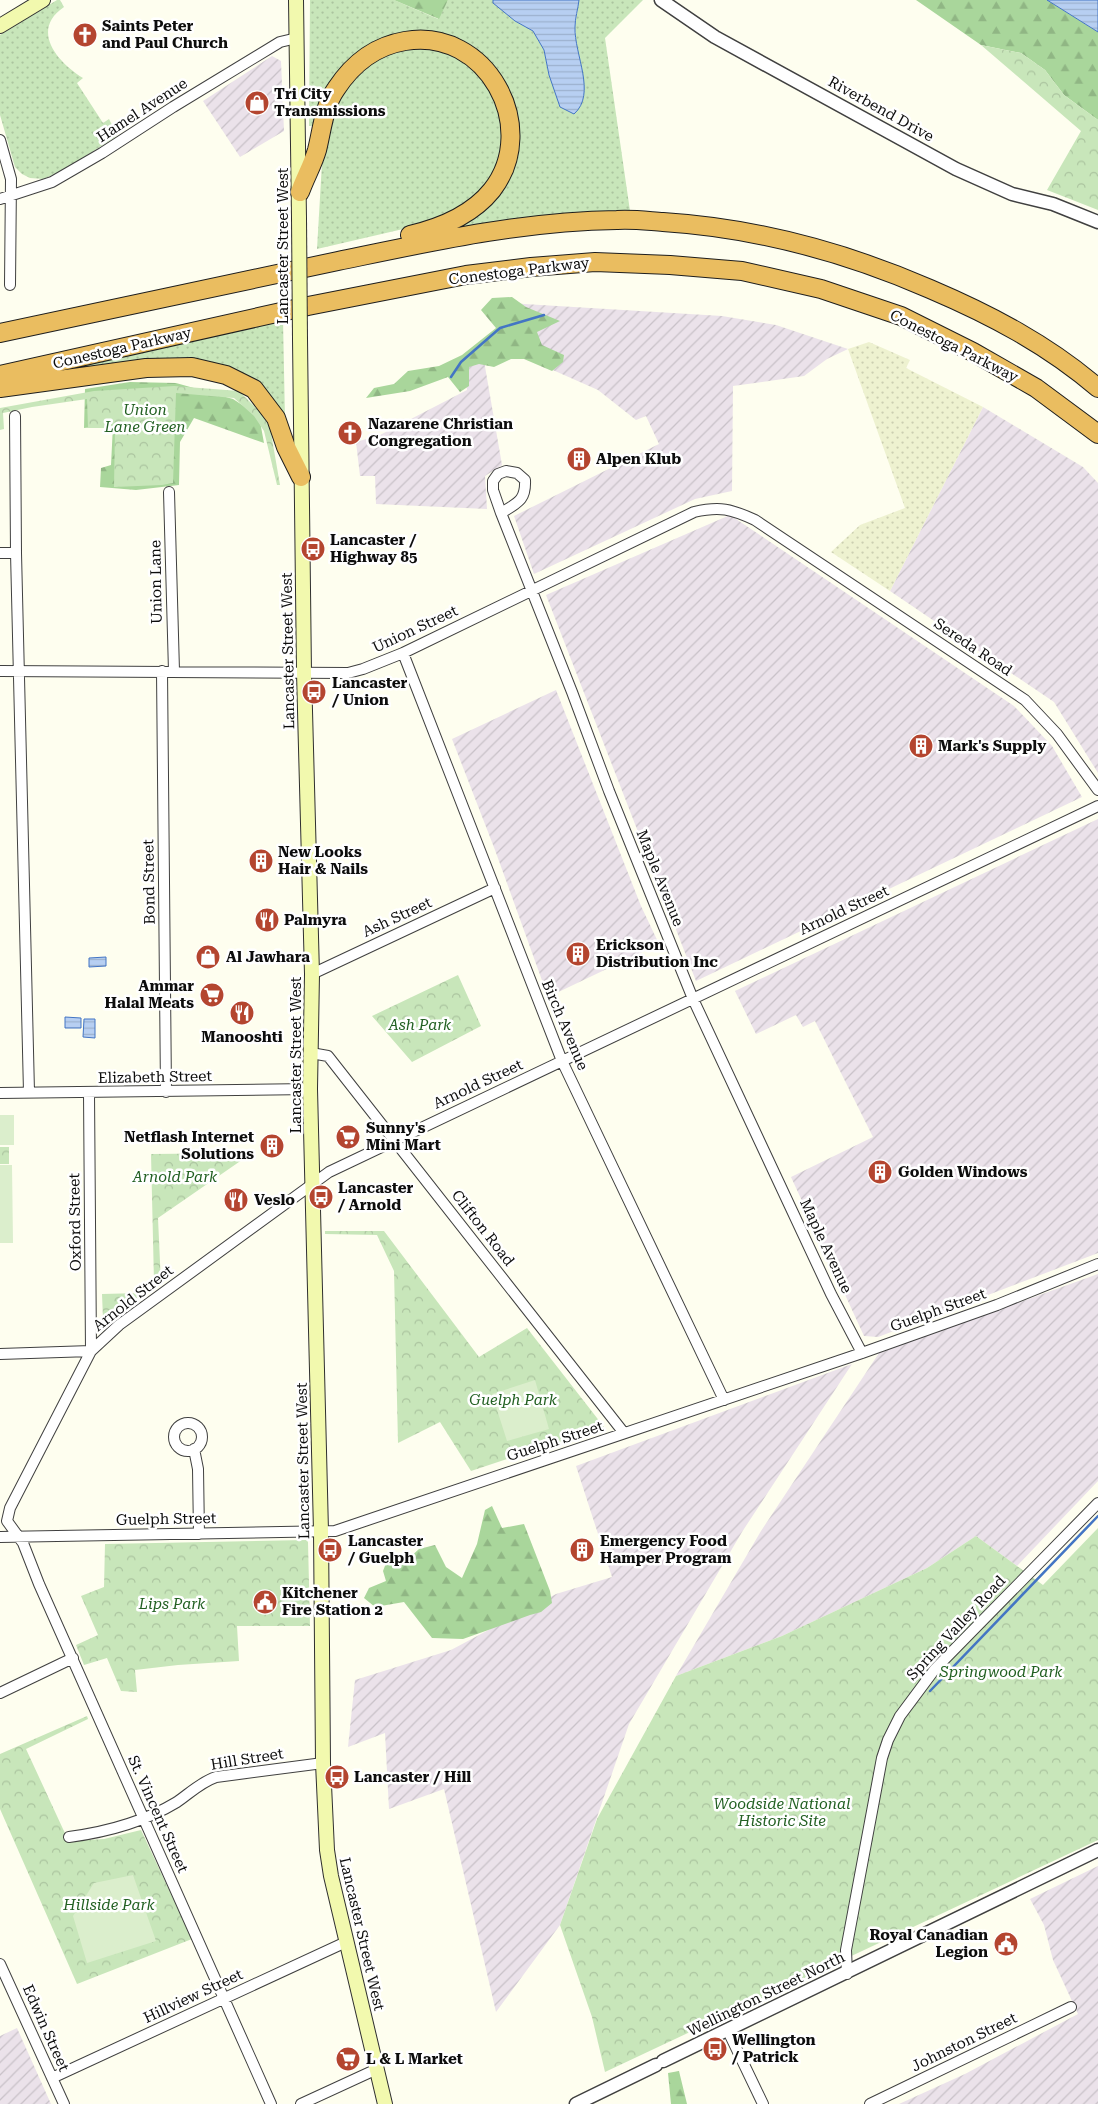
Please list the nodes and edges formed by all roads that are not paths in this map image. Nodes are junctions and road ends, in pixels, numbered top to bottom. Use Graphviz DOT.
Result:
graph roads {
  1 [pos="43,0"];
  2 [pos="296,0"];
  3 [pos="661,0"];
  4 [pos="0,26"];
  5 [pos="297,38"];
  6 [pos="0,140"];
  7 [pos="300,192"];
  8 [pos="12,195"];
  9 [pos="0,199"];
  10 [pos="1098,222"];
  11 [pos="10,285"];
  12 [pos="199,290"];
  13 [pos="0,333"];
  14 [pos="0,375"];
  15 [pos="0,388"];
  16 [pos="1098,388"];
  17 [pos="15,416"];
  18 [pos="1098,434"];
  19 [pos="301,477"];
  20 [pos="169,492"];
  21 [pos="501,513"];
  22 [pos="0,553"];
  23 [pos="16,553"];
  24 [pos="807,554"];
  25 [pos="532,591"];
  26 [pos="402,653"];
  27 [pos="174,670"];
  28 [pos="0,671"];
  29 [pos="20,671"];
  30 [pos="162,671"];
  31 [pos="304,673"];
  32 [pos="1098,790"];
  33 [pos="1098,806"];
  34 [pos="495,888"];
  35 [pos="312,974"];
  36 [pos="692,999"];
  37 [pos="311,1053"];
  38 [pos="562,1061"];
  39 [pos="310,1089"];
  40 [pos="29,1092"];
  41 [pos="166,1092"];
  42 [pos="0,1093"];
  43 [pos="88,1093"];
  44 [pos="394,1140"];
  45 [pos="314,1184"];
  46 [pos="1098,1264"];
  47 [pos="91,1351"];
  48 [pos="862,1353"];
  49 [pos="0,1354"];
  50 [pos="724,1400"];
  51 [pos="624,1433"];
  52 [pos="194,1450"];
  53 [pos="1098,1503"];
  54 [pos="321,1531"];
  55 [pos="199,1534"];
  56 [pos="16,1536"];
  57 [pos="0,1537"];
  58 [pos="73,1658"];
  59 [pos="0,1693"];
  60 [pos="323,1763"];
  61 [pos="144,1818"];
  62 [pos="70,1836"];
  63 [pos="1098,1850"];
  64 [pos="346,1942"];
  65 [pos="0,1964"];
  66 [pos="847,1974"];
  67 [pos="224,1998"];
  68 [pos="1072,2007"];
  69 [pos="728,2031"];
  70 [pos="377,2069"];
  71 [pos="52,2078"];
  72 [pos="64,2104"];
  73 [pos="271,2104"];
  74 [pos="300,2104"];
  75 [pos="385,2104"];
  76 [pos="576,2104"];
  77 [pos="763,2104"];
  78 [pos="870,2104"];
  1 -- 4 [label="main road"];
  2 -- 5 [label="main road, Lancaster Street West"];
  3 -- 10 [label="street, Riverbend Drive"];
  5 -- 7 [label="main road, Lancaster Street West"];
  5 -- 8 [label="street, Hamel Avenue"];
  6 -- 8 [label="street"];
  7 -- 12 [label="highway"];
  7 -- 19 [label="main road, Lancaster Street West, bridge"];
  8 -- 9 [label="street, Hamel Avenue"];
  8 -- 11 [label="street"];
  12 -- 13 [label="highway"];
  12 -- 16 [label="highway"];
  14 -- 18 [label="highway, Conestoga Parkway"];
  15 -- 19 [label="highway"];
  17 -- 23 [label="street"];
  19 -- 31 [label="main road, Lancaster Street West"];
  20 -- 27 [label="street, Union Lane"];
  21 -- 25 [label="street, Maple Avenue"];
  22 -- 23 [label="street"];
  23 -- 29 [label="street"];
  24 -- 25 [label="street, Union Street"];
  24 -- 32 [label="street, Sereda Road"];
  25 -- 26 [label="street, Union Street"];
  25 -- 36 [label="street, Maple Avenue"];
  26 -- 31 [label="street, Union Street"];
  26 -- 34 [label="street, Birch Avenue"];
  27 -- 30 [label="street, Union Street"];
  27 -- 31 [label="street, Union Street"];
  28 -- 29 [label="street, Union Street"];
  29 -- 30 [label="street, Union Street"];
  29 -- 40 [label="street"];
  30 -- 41 [label="street, Bond Street"];
  31 -- 35 [label="main road, Lancaster Street West"];
  33 -- 36 [label="street, Arnold Street"];
  34 -- 35 [label="street, Ash Street"];
  34 -- 38 [label="street, Birch Avenue"];
  35 -- 37 [label="main road, Lancaster Street West"];
  36 -- 38 [label="street, Arnold Street"];
  36 -- 48 [label="street, Maple Avenue"];
  37 -- 39 [label="main road, Lancaster Street West"];
  37 -- 44 [label="street, Clifton Road"];
  38 -- 44 [label="street, Arnold Street"];
  38 -- 50 [label="street, Birch Avenue"];
  39 -- 41 [label="street, Elizabeth Street"];
  39 -- 45 [label="main road, Lancaster Street West"];
  40 -- 42 [label="street, Elizabeth Street"];
  40 -- 43 [label="street, Elizabeth Street"];
  41 -- 43 [label="street, Elizabeth Street"];
  43 -- 47 [label="street, Oxford Street"];
  44 -- 45 [label="street, Arnold Street"];
  44 -- 51 [label="street, Clifton Road"];
  45 -- 47 [label="street, Arnold Street"];
  45 -- 54 [label="main road, Lancaster Street West"];
  46 -- 48 [label="street, Guelph Street"];
  47 -- 49 [label="street"];
  47 -- 56 [label="street, Arnold Street"];
  48 -- 50 [label="street, Guelph Street"];
  50 -- 51 [label="street, Guelph Street"];
  51 -- 54 [label="street, Guelph Street"];
  52 -- 55 [label="street"];
  53 -- 66 [label="street, Spring Valley Road"];
  54 -- 55 [label="street, Guelph Street"];
  54 -- 60 [label="main road, Lancaster Street West"];
  55 -- 56 [label="street, Guelph Street"];
  56 -- 57 [label="street, Guelph Street"];
  56 -- 58 [label="street, St. Vincent Street"];
  58 -- 59 [label="street"];
  58 -- 61 [label="street, St. Vincent Street"];
  60 -- 61 [label="street, Hill Street"];
  60 -- 64 [label="main road, Lancaster Street West"];
  61 -- 62 [label="street, Hill Street"];
  61 -- 67 [label="street, St. Vincent Street"];
  63 -- 66 [label="street, Wellington Street North"];
  64 -- 67 [label="street, Hillview Street"];
  64 -- 70 [label="main road, Lancaster Street West"];
  65 -- 71 [label="street, Edwin Street"];
  66 -- 69 [label="street, Wellington Street North"];
  67 -- 71 [label="street, Hillview Street"];
  67 -- 73 [label="street, St. Vincent Street"];
  68 -- 78 [label="street, Johnston Street"];
  69 -- 76 [label="street, Wellington Street North"];
  69 -- 77 [label="street"];
  70 -- 74 [label="street"];
  70 -- 75 [label="main road, Lancaster Street West"];
  71 -- 72 [label="street, Edwin Street"];
}
